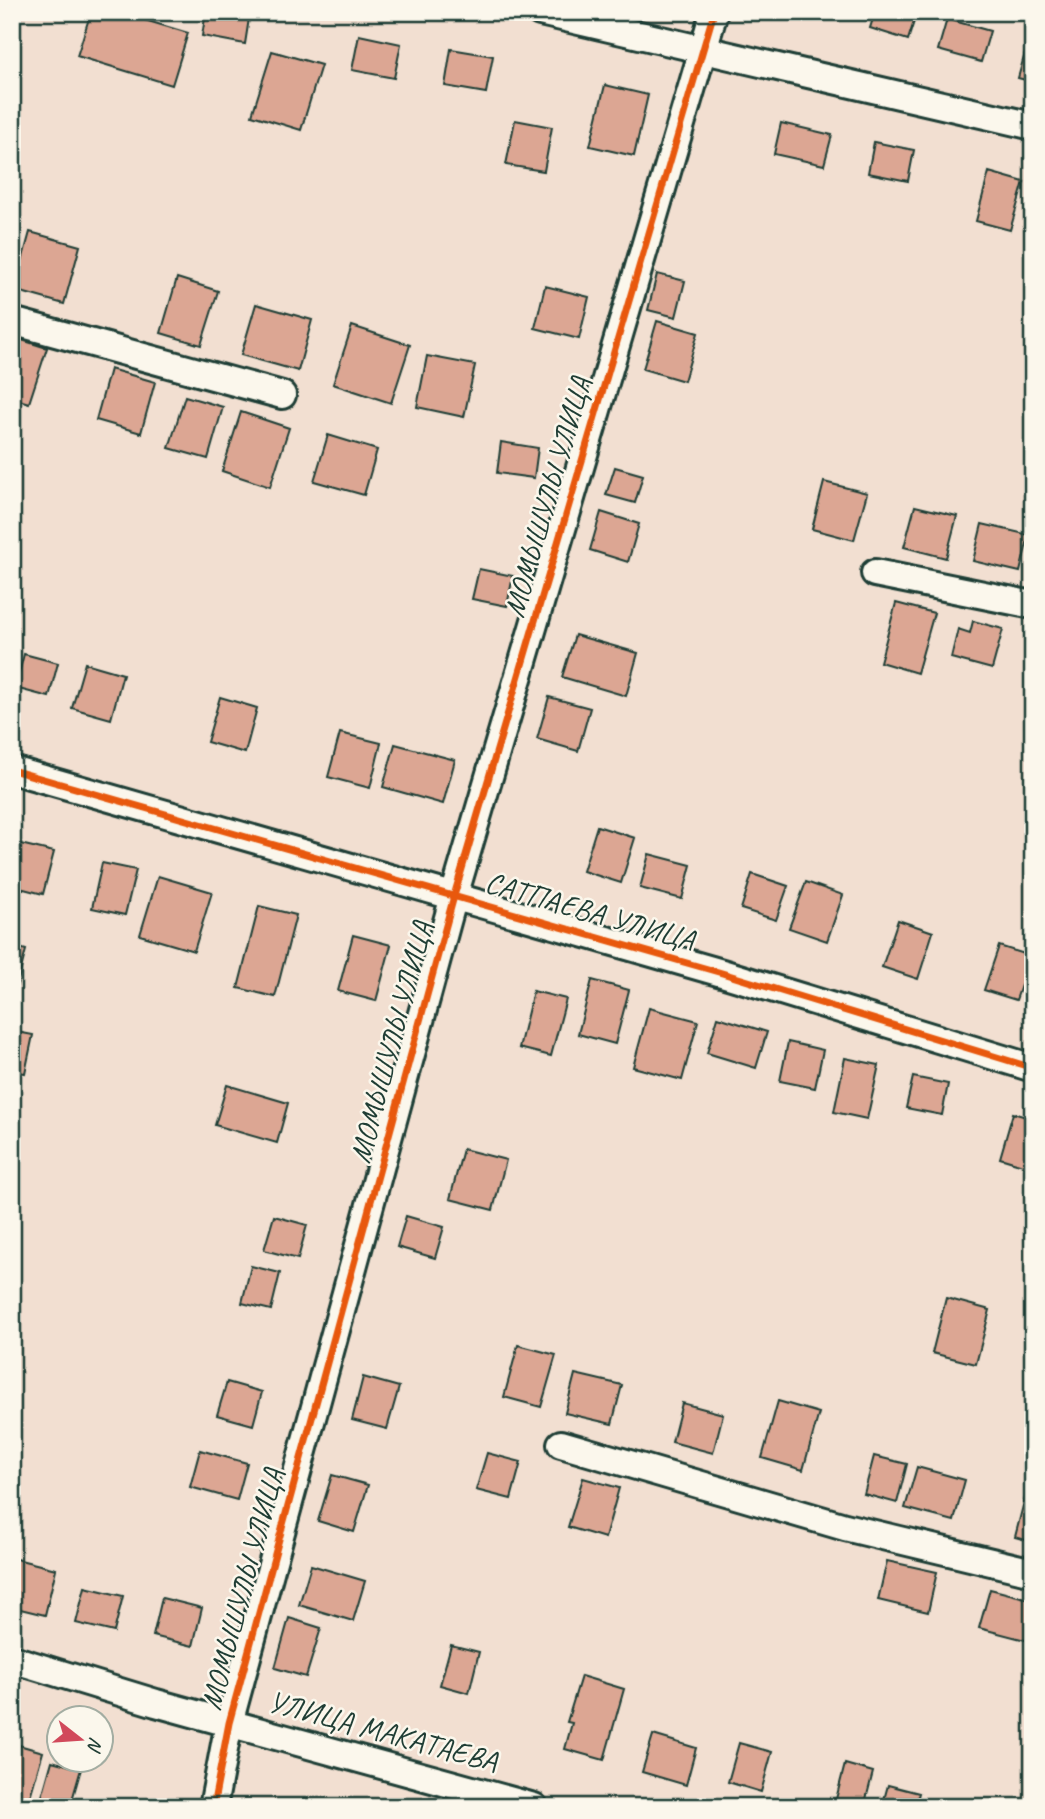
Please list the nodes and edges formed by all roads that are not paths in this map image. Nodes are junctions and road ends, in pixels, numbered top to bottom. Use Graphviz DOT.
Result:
graph roads {
  1 [pos="540,12"];
  2 [pos="714,12"];
  3 [pos="702,50"];
  4 [pos="1033,127"];
  5 [pos="12,321"];
  6 [pos="282,395"];
  7 [pos="875,573"];
  8 [pos="1033,605"];
  9 [pos="12,770"];
  10 [pos="454,896"];
  11 [pos="1033,1068"];
  12 [pos="562,1444"];
  13 [pos="1033,1572"];
  14 [pos="12,1659"];
  15 [pos="229,1723"];
  16 [pos="213,1807"];
  17 [pos="534,1807"];
  1 -- 3 [label="street"];
  2 -- 3 [label="street, МОМЫШУЛЫ УЛИЦА"];
  3 -- 4 [label="street"];
  3 -- 10 [label="street, МОМЫШУЛЫ УЛИЦА"];
  5 -- 6 [label="street"];
  7 -- 8 [label="street"];
  9 -- 10 [label="street, САТПАЕВА УЛИЦА"];
  10 -- 11 [label="street, САТПАЕВА УЛИЦА"];
  10 -- 15 [label="street, МОМЫШУЛЫ УЛИЦА"];
  12 -- 13 [label="street"];
  14 -- 15 [label="street, УЛИЦА МАКАТАЕВА"];
  15 -- 16 [label="street, МОМЫШУЛЫ УЛИЦА"];
  15 -- 17 [label="street, УЛИЦА МАКАТАЕВА"];
}
